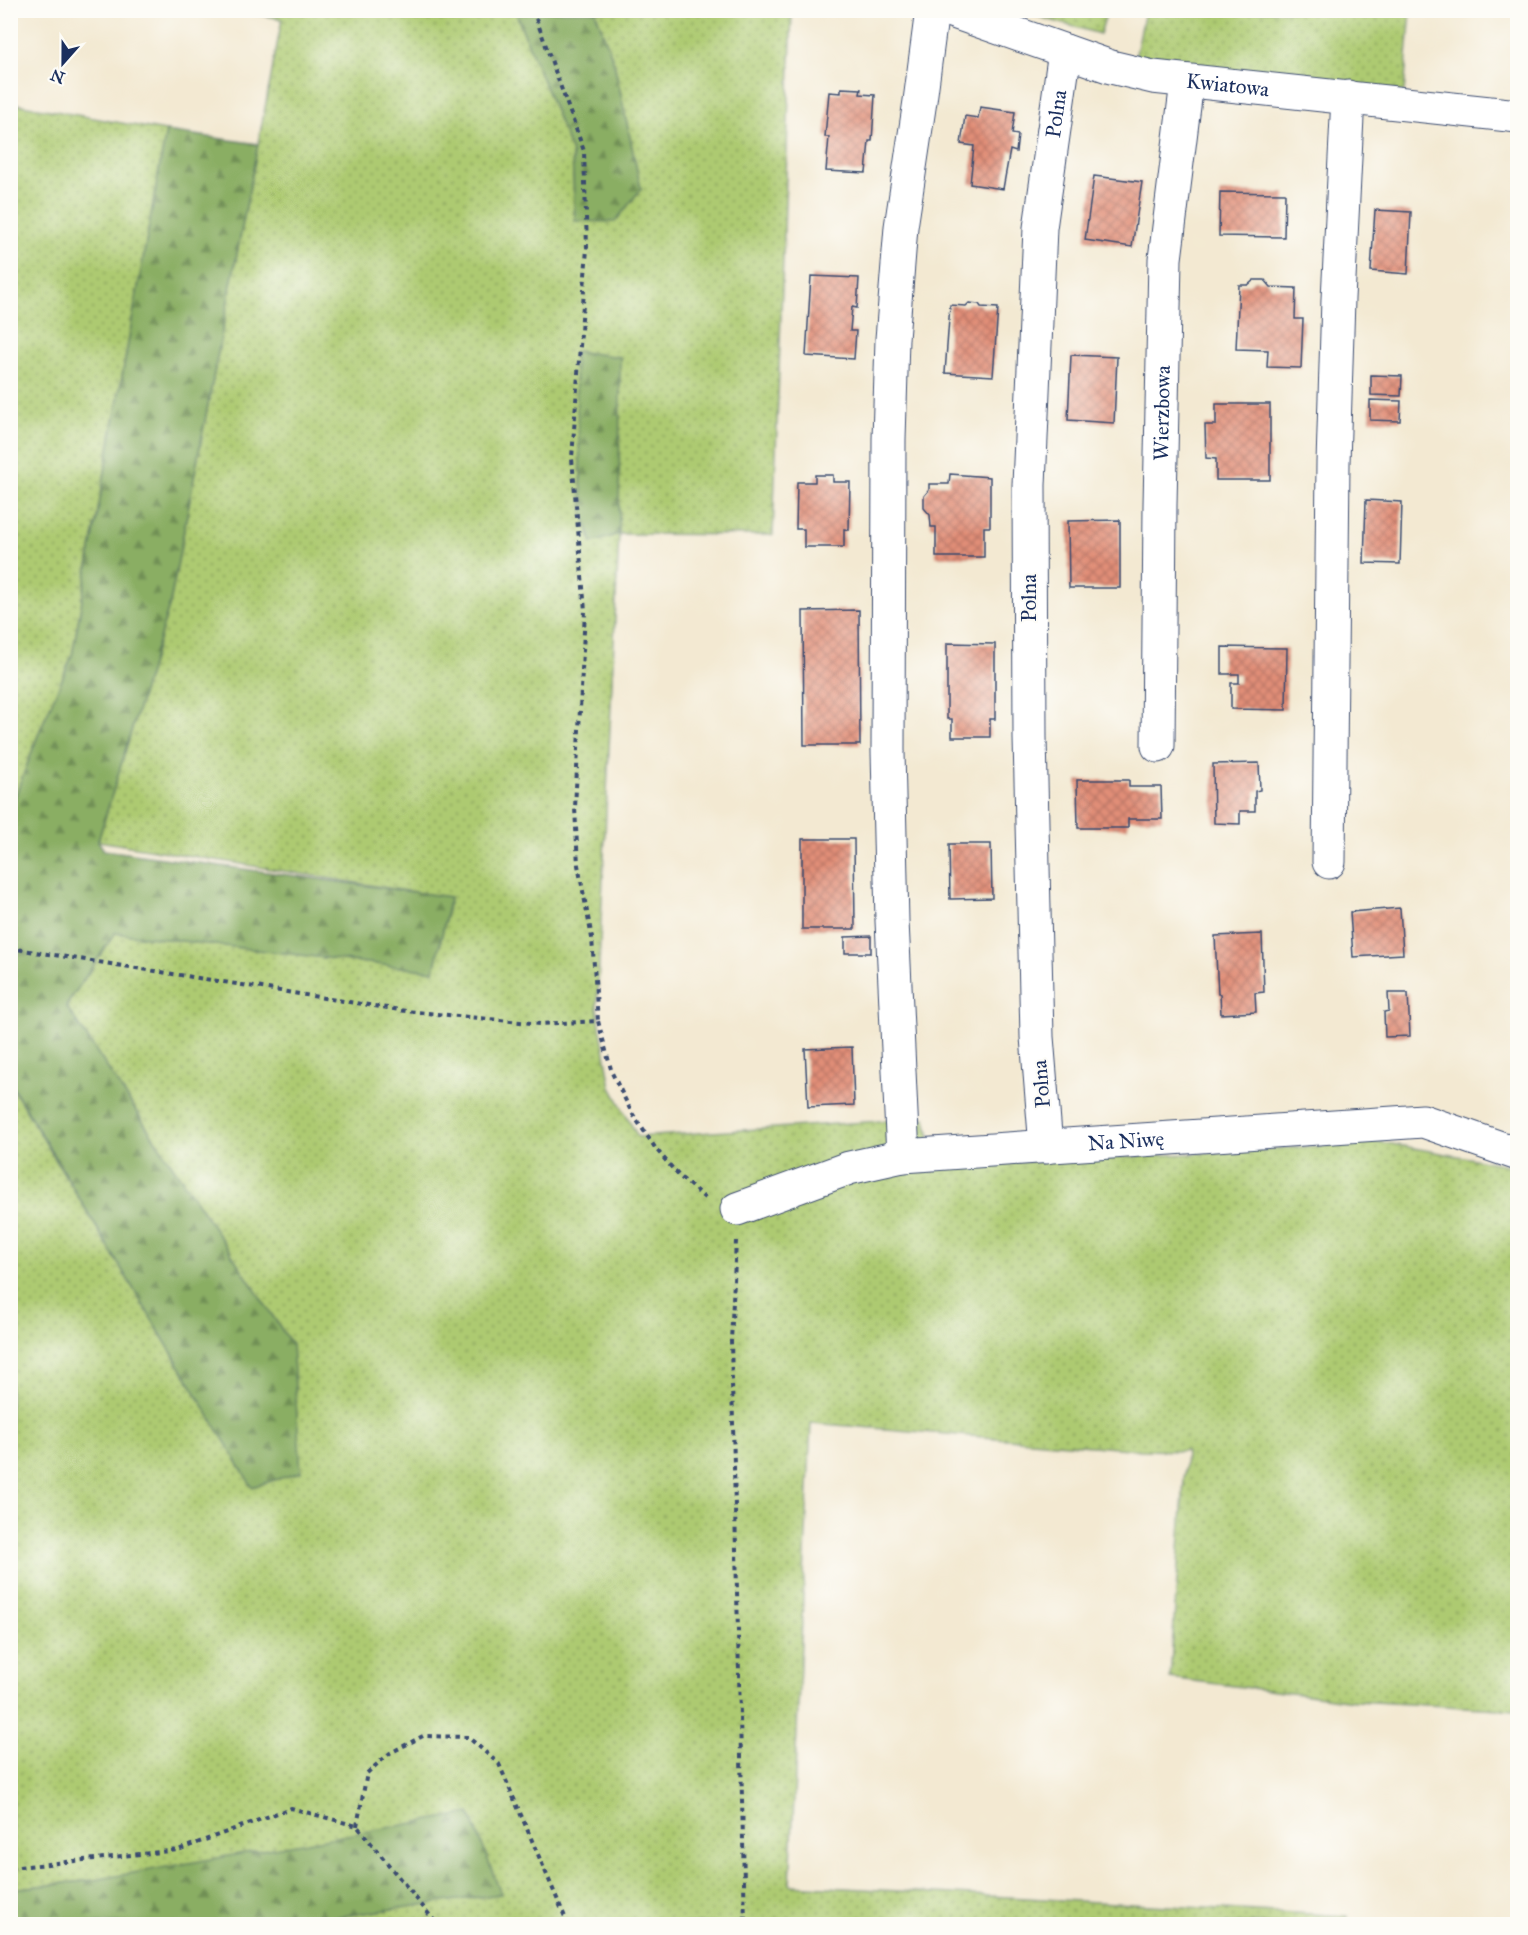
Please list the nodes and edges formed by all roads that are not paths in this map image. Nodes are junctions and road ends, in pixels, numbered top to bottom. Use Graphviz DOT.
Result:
graph roads {
  1 [pos="932,10"];
  2 [pos="948,10"];
  3 [pos="1065,51"];
  4 [pos="1187,82"];
  5 [pos="1348,98"];
  6 [pos="1518,116"];
  7 [pos="1158,746"];
  8 [pos="1329,862"];
  9 [pos="1046,1147"];
  10 [pos="1518,1155"];
  11 [pos="903,1156"];
  12 [pos="737,1209"];
  1 -- 11 [label="street"];
  2 -- 3 [label="street, Kwiatowa"];
  3 -- 4 [label="street, Kwiatowa"];
  3 -- 9 [label="street, Polna"];
  4 -- 5 [label="street, Kwiatowa"];
  4 -- 7 [label="street, Wierzbowa"];
  5 -- 6 [label="street, Kwiatowa"];
  5 -- 8 [label="street"];
  9 -- 10 [label="street, Na Niwę"];
  9 -- 11 [label="street, Na Niwę"];
  11 -- 12 [label="street, Na Niwę"];
}
